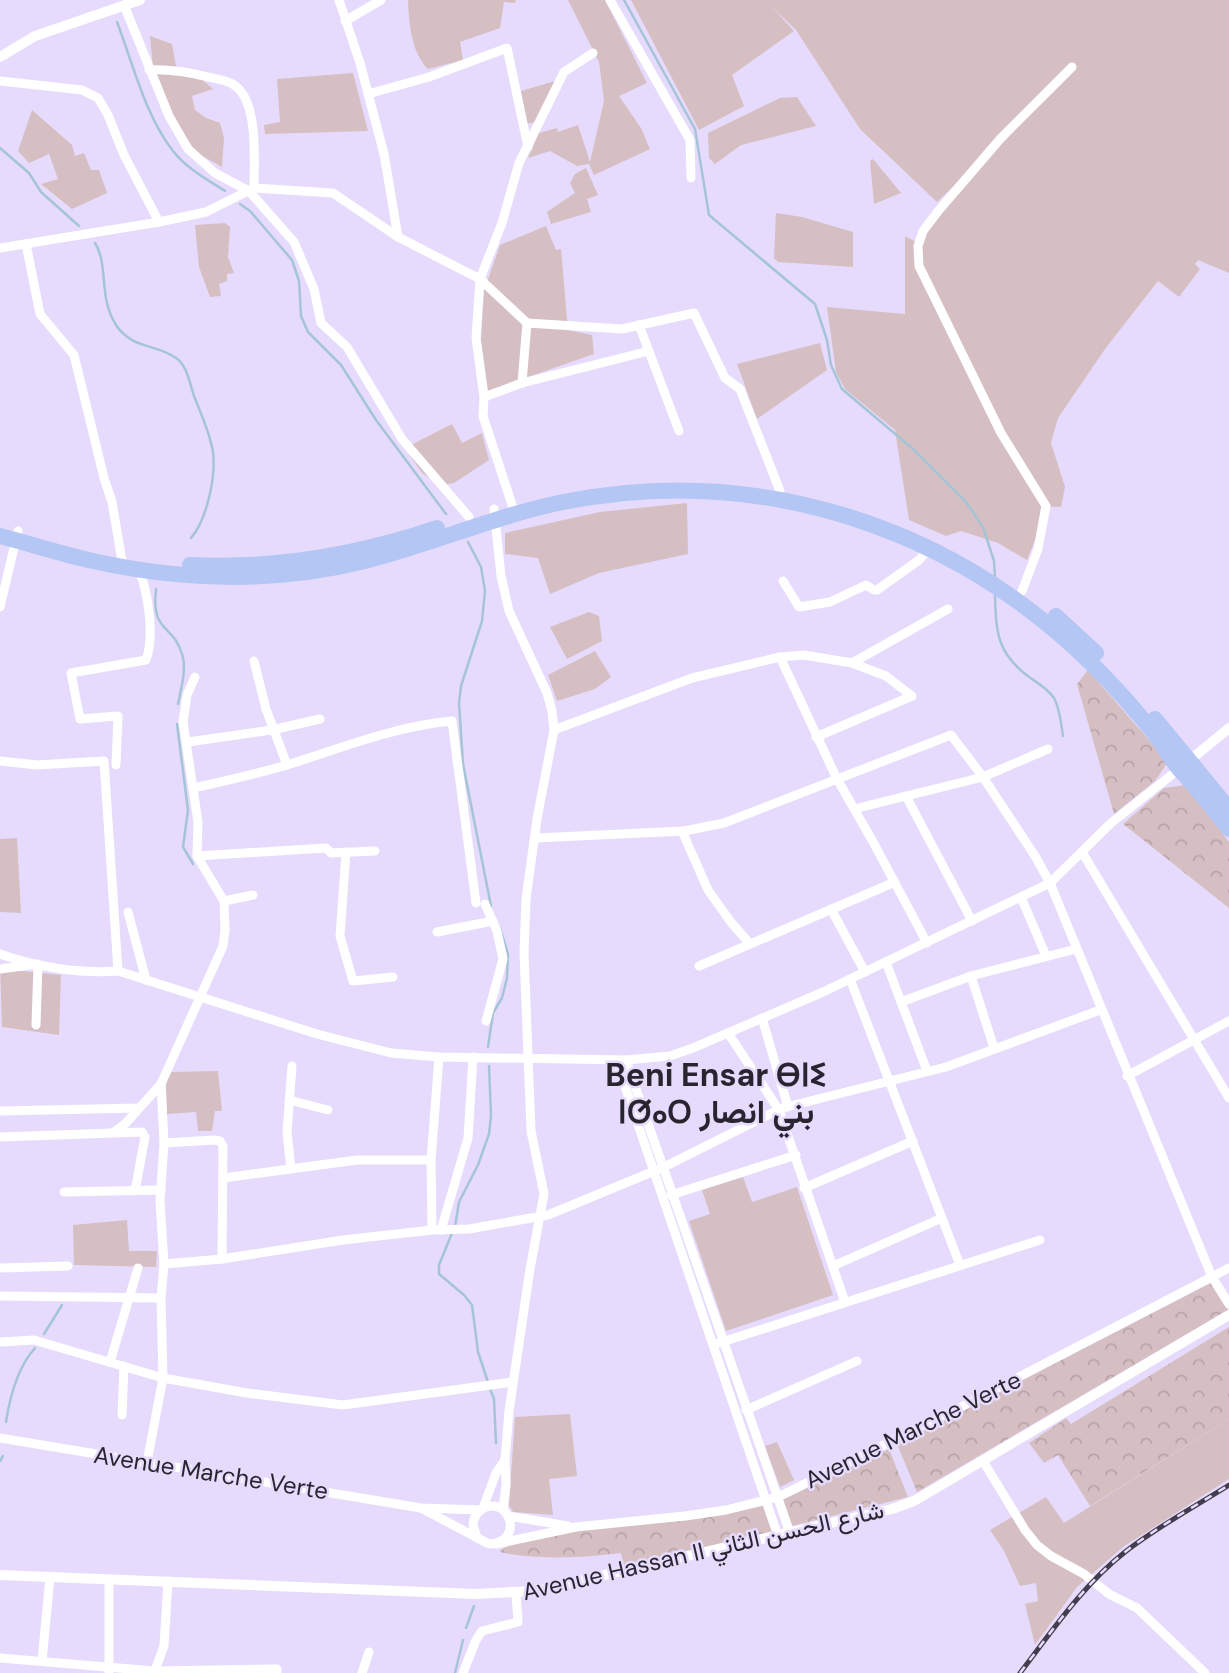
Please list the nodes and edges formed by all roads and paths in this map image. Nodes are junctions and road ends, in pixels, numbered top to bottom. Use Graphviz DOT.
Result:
graph roads {
  1 [pos="140,0"];
  2 [pos="339,0"];
  3 [pos="381,0"];
  4 [pos="611,0"];
  5 [pos="124,5"];
  6 [pos="345,21"];
  7 [pos="593,52"];
  8 [pos="0,57"];
  9 [pos="1072,67"];
  10 [pos="149,71"];
  11 [pos="0,81"];
  12 [pos="368,94"];
  13 [pos="528,147"];
  14 [pos="691,178"];
  15 [pos="251,190"];
  16 [pos="159,222"];
  17 [pos="398,237"];
  18 [pos="26,244"];
  19 [pos="0,247"];
  20 [pos="480,279"];
  21 [pos="527,323"];
  22 [pos="639,325"];
  23 [pos="649,351"];
  24 [pos="522,383"];
  25 [pos="484,397"];
  26 [pos="679,431"];
  27 [pos="780,491"];
  28 [pos="513,509"];
  29 [pos="495,514"];
  30 [pos="469,517"];
  31 [pos="0,526"];
  32 [pos="11,535"];
  33 [pos="930,548"];
  34 [pos="128,565"];
  35 [pos="291,568"];
  36 [pos="783,581"];
  37 [pos="1004,584"];
  38 [pos="0,607"];
  39 [pos="948,609"];
  40 [pos="780,657"];
  41 [pos="254,661"];
  42 [pos="852,663"];
  43 [pos="195,677"];
  44 [pos="320,719"];
  45 [pos="1229,728"];
  46 [pos="273,730"];
  47 [pos="554,730"];
  48 [pos="816,737"];
  49 [pos="188,742"];
  50 [pos="1048,749"];
  51 [pos="0,761"];
  52 [pos="116,765"];
  53 [pos="287,765"];
  54 [pos="1185,765"];
  55 [pos="983,777"];
  56 [pos="837,779"];
  57 [pos="194,788"];
  58 [pos="906,796"];
  59 [pos="854,809"];
  60 [pos="1229,809"];
  61 [pos="1229,829"];
  62 [pos="682,831"];
  63 [pos="536,838"];
  64 [pos="374,850"];
  65 [pos="345,852"];
  66 [pos="1082,852"];
  67 [pos="197,856"];
  68 [pos="895,882"];
  69 [pos="1050,883"];
  70 [pos="253,895"];
  71 [pos="1021,897"];
  72 [pos="224,901"];
  73 [pos="831,909"];
  74 [pos="128,912"];
  75 [pos="972,921"];
  76 [pos="493,922"];
  77 [pos="437,932"];
  78 [pos="927,943"];
  79 [pos="750,944"];
  80 [pos="1076,949"];
  81 [pos="0,954"];
  82 [pos="1046,956"];
  83 [pos="886,962"];
  84 [pos="38,964"];
  85 [pos="699,966"];
  86 [pos="0,970"];
  87 [pos="118,971"];
  88 [pos="865,972"];
  89 [pos="971,976"];
  90 [pos="393,977"];
  91 [pos="850,979"];
  92 [pos="146,980"];
  93 [pos="200,996"];
  94 [pos="901,1002"];
  95 [pos="1100,1010"];
  96 [pos="762,1018"];
  97 [pos="485,1021"];
  98 [pos="1229,1021"];
  99 [pos="36,1025"];
  100 [pos="728,1033"];
  101 [pos="1194,1039"];
  102 [pos="993,1048"];
  103 [pos="439,1057"];
  104 [pos="473,1057"];
  105 [pos="529,1057"];
  106 [pos="616,1060"];
  107 [pos="626,1060"];
  108 [pos="292,1066"];
  109 [pos="927,1071"];
  110 [pos="1128,1076"];
  111 [pos="890,1080"];
  112 [pos="161,1084"];
  113 [pos="1229,1098"];
  114 [pos="289,1100"];
  115 [pos="139,1108"];
  116 [pos="784,1108"];
  117 [pos="328,1110"];
  118 [pos="0,1111"];
  119 [pos="114,1132"];
  120 [pos="0,1137"];
  121 [pos="914,1141"];
  122 [pos="164,1143"];
  123 [pos="796,1155"];
  124 [pos="430,1160"];
  125 [pos="664,1167"];
  126 [pos="291,1169"];
  127 [pos="654,1171"];
  128 [pos="223,1178"];
  129 [pos="804,1188"];
  130 [pos="161,1190"];
  131 [pos="135,1191"];
  132 [pos="64,1192"];
  133 [pos="671,1195"];
  134 [pos="540,1217"];
  135 [pos="942,1218"];
  136 [pos="439,1230"];
  137 [pos="1040,1240"];
  138 [pos="222,1259"];
  139 [pos="164,1264"];
  140 [pos="960,1265"];
  141 [pos="68,1266"];
  142 [pos="833,1266"];
  143 [pos="0,1268"];
  144 [pos="138,1268"];
  145 [pos="1229,1268"];
  146 [pos="1212,1277"];
  147 [pos="0,1296"];
  148 [pos="130,1297"];
  149 [pos="161,1298"];
  150 [pos="845,1302"];
  151 [pos="1229,1304"];
  152 [pos="1229,1315"];
  153 [pos="0,1342"];
  154 [pos="718,1344"];
  155 [pos="110,1362"];
  156 [pos="857,1362"];
  157 [pos="124,1366"];
  158 [pos="163,1378"];
  159 [pos="513,1382"];
  160 [pos="746,1410"];
  161 [pos="122,1415"];
  162 [pos="0,1439"];
  163 [pos="505,1460"];
  164 [pos="983,1461"];
  165 [pos="147,1462"];
  166 [pos="778,1497"];
  167 [pos="767,1501"];
  168 [pos="421,1508"];
  169 [pos="482,1509"];
  170 [pos="506,1513"];
  171 [pos="576,1527"];
  172 [pos="784,1534"];
  173 [pos="477,1538"];
  174 [pos="496,1544"];
  175 [pos="0,1575"];
  176 [pos="50,1577"];
  177 [pos="109,1579"];
  178 [pos="168,1581"];
  179 [pos="516,1593"];
  180 [pos="369,1652"];
  181 [pos="0,1658"];
  182 [pos="42,1661"];
  183 [pos="109,1670"];
  184 [pos="242,1671"];
  185 [pos="154,1672"];
  186 [pos="277,1673"];
  187 [pos="362,1673"];
  188 [pos="463,1673"];
  189 [pos="1205,1673"];
  1 -- 5 [label="street"];
  2 -- 6 [label="street"];
  3 -- 6 [label="street"];
  4 -- 14 [label="street"];
  5 -- 8 [label="street"];
  5 -- 10 [label="street"];
  6 -- 12 [label="street"];
  7 -- 13 [label="street"];
  9 -- 37 [label="street"];
  10 -- 15 [label="street"];
  10 -- 15 [label="street"];
  11 -- 16 [label="street"];
  12 -- 13 [label="street"];
  12 -- 17 [label="street"];
  13 -- 20 [label="street"];
  15 -- 16 [label="street"];
  15 -- 17 [label="street"];
  15 -- 30 [label="street"];
  16 -- 18 [label="street"];
  17 -- 20 [label="street"];
  18 -- 19 [label="street"];
  18 -- 34 [label="street"];
  20 -- 21 [label="street"];
  20 -- 25 [label="street"];
  21 -- 22 [label="street"];
  21 -- 24 [label="street"];
  22 -- 23 [label="street"];
  22 -- 27 [label="street"];
  23 -- 24 [label="street"];
  23 -- 26 [label="street"];
  24 -- 25 [label="street"];
  25 -- 28 [label="street"];
  27 -- 28 [label="highway"];
  27 -- 37 [label="highway"];
  28 -- 29 [label="highway"];
  28 -- 33 [label="highway"];
  29 -- 30 [label="highway"];
  29 -- 35 [label="highway"];
  29 -- 47 [label="street"];
  30 -- 35 [label="highway"];
  31 -- 32 [label="highway"];
  32 -- 34 [label="highway"];
  32 -- 38 [label="street"];
  33 -- 36 [label="street"];
  33 -- 37 [label="highway"];
  34 -- 35 [label="highway"];
  34 -- 52 [label="street"];
  37 -- 54 [label="highway"];
  39 -- 42 [label="street"];
  40 -- 42 [label="street"];
  40 -- 47 [label="street"];
  40 -- 48 [label="street"];
  41 -- 46 [label="street"];
  42 -- 48 [label="street"];
  43 -- 49 [label="street"];
  44 -- 46 [label="street"];
  45 -- 54 [label="street"];
  46 -- 49 [label="street"];
  46 -- 53 [label="street"];
  47 -- 63 [label="street"];
  48 -- 56 [label="street"];
  49 -- 57 [label="street"];
  50 -- 55 [label="street"];
  51 -- 87 [label="street"];
  53 -- 57 [label="street"];
  53 -- 76 [label="street"];
  54 -- 60 [label="highway"];
  54 -- 61 [label="highway"];
  54 -- 66 [label="street"];
  55 -- 56 [label="street"];
  55 -- 58 [label="street"];
  55 -- 69 [label="street"];
  56 -- 59 [label="street"];
  56 -- 62 [label="street"];
  57 -- 67 [label="street"];
  58 -- 59 [label="street"];
  58 -- 75 [label="street"];
  59 -- 68 [label="street"];
  62 -- 63 [label="street"];
  62 -- 79 [label="street"];
  63 -- 105 [label="street"];
  64 -- 65 [label="street"];
  65 -- 67 [label="street"];
  65 -- 90 [label="street"];
  66 -- 69 [label="street"];
  66 -- 101 [label="street"];
  67 -- 72 [label="street"];
  68 -- 73 [label="street"];
  68 -- 78 [label="street"];
  69 -- 71 [label="street"];
  69 -- 80 [label="street"];
  70 -- 72 [label="street"];
  71 -- 75 [label="street"];
  71 -- 82 [label="street"];
  72 -- 93 [label="street"];
  73 -- 79 [label="street"];
  73 -- 88 [label="street"];
  74 -- 92 [label="street"];
  75 -- 78 [label="street"];
  76 -- 77 [label="street"];
  76 -- 97 [label="street"];
  78 -- 83 [label="street"];
  79 -- 85 [label="street"];
  80 -- 82 [label="street"];
  80 -- 95 [label="street"];
  81 -- 84 [label="street"];
  82 -- 89 [label="street"];
  83 -- 88 [label="street"];
  83 -- 94 [label="street"];
  84 -- 86 [label="street"];
  84 -- 87 [label="street"];
  84 -- 99 [label="street"];
  87 -- 92 [label="street"];
  88 -- 91 [label="street"];
  89 -- 94 [label="street"];
  89 -- 102 [label="street"];
  91 -- 96 [label="street"];
  91 -- 111 [label="street"];
  92 -- 93 [label="street"];
  93 -- 103 [label="street"];
  93 -- 112 [label="street"];
  94 -- 109 [label="street"];
  95 -- 102 [label="street"];
  95 -- 110 [label="street"];
  96 -- 100 [label="street"];
  96 -- 116 [label="street"];
  98 -- 101 [label="street"];
  100 -- 107 [label="street"];
  100 -- 116 [label="street"];
  101 -- 110 [label="street"];
  101 -- 113 [label="street"];
  102 -- 109 [label="street"];
  103 -- 104 [label="street"];
  103 -- 124 [label="street"];
  104 -- 105 [label="street"];
  104 -- 136 [label="street"];
  105 -- 106 [label="street"];
  105 -- 134 [label="street"];
  106 -- 107 [label="street"];
  106 -- 127 [label="street"];
  107 -- 125 [label="street"];
  108 -- 114 [label="street"];
  109 -- 111 [label="street"];
  110 -- 146 [label="street"];
  111 -- 116 [label="street"];
  111 -- 121 [label="street"];
  112 -- 115 [label="street"];
  112 -- 122 [label="street"];
  114 -- 117 [label="street"];
  114 -- 126 [label="street"];
  115 -- 118 [label="street"];
  115 -- 119 [label="street"];
  116 -- 123 [label="street"];
  116 -- 125 [label="street"];
  119 -- 120 [label="street"];
  119 -- 131 [label="street"];
  121 -- 129 [label="street"];
  121 -- 135 [label="street"];
  122 -- 128 [label="street"];
  122 -- 130 [label="street"];
  123 -- 129 [label="street"];
  123 -- 133 [label="street"];
  124 -- 126 [label="street"];
  124 -- 136 [label="street"];
  125 -- 127 [label="street"];
  125 -- 133 [label="street"];
  126 -- 128 [label="street"];
  127 -- 134 [label="street"];
  127 -- 154 [label="street"];
  128 -- 138 [label="street"];
  129 -- 142 [label="street"];
  130 -- 131 [label="street"];
  130 -- 139 [label="street"];
  131 -- 132 [label="street"];
  133 -- 154 [label="street"];
  134 -- 136 [label="street"];
  134 -- 159 [label="street"];
  135 -- 140 [label="street"];
  135 -- 142 [label="street"];
  136 -- 138 [label="street"];
  137 -- 140 [label="street"];
  138 -- 139 [label="street"];
  139 -- 149 [label="street"];
  140 -- 150 [label="street"];
  141 -- 143 [label="street"];
  142 -- 150 [label="street"];
  144 -- 148 [label="street"];
  145 -- 146 [label="street, Avenue Marche Verte"];
  146 -- 151 [label="street"];
  146 -- 166 [label="street, Avenue Marche Verte"];
  147 -- 148 [label="street"];
  148 -- 149 [label="street"];
  148 -- 155 [label="street"];
  149 -- 158 [label="street"];
  150 -- 154 [label="street"];
  152 -- 164 [label="street, Avenue Hassan II شارع الحسن الثاني"];
  153 -- 155 [label="street"];
  154 -- 160 [label="street"];
  154 -- 167 [label="street"];
  155 -- 157 [label="street"];
  156 -- 160 [label="street"];
  157 -- 158 [label="street"];
  157 -- 161 [label="street"];
  158 -- 159 [label="street"];
  158 -- 165 [label="street"];
  159 -- 163 [label="street"];
  160 -- 166 [label="street"];
  162 -- 165 [label="street, Avenue Marche Verte"];
  163 -- 169 [label="street"];
  163 -- 170 [label="street"];
  164 -- 172 [label="street, Avenue Hassan II شارع الحسن الثاني"];
  164 -- 189 [label="street"];
  165 -- 168 [label="street, Avenue Marche Verte"];
  166 -- 167 [label="street, Avenue Marche Verte"];
  166 -- 172 [label="street"];
  167 -- 171 [label="street, Avenue Marche Verte"];
  167 -- 172 [label="street"];
  168 -- 169 [label="street, Avenue Marche Verte"];
  168 -- 173 [label="street, Avenue Marche Verte"];
  169 -- 170 [label="street"];
  169 -- 173 [label="street"];
  170 -- 171 [label="street, Avenue Marche Verte"];
  170 -- 174 [label="street"];
  171 -- 174 [label="street, Avenue Marche Verte"];
  172 -- 179 [label="street, Avenue Hassan II شارع الحسن الثاني"];
  173 -- 174 [label="street"];
  175 -- 176 [label="street, Avenue Hassan II شارع الحسن الثاني"];
  176 -- 177 [label="street, Avenue Hassan II شارع الحسن الثاني"];
  176 -- 182 [label="street"];
  177 -- 178 [label="street, Avenue Hassan II شارع الحسن الثاني"];
  177 -- 183 [label="street"];
  178 -- 179 [label="street, Avenue Hassan II شارع الحسن الثاني"];
  178 -- 185 [label="street"];
  179 -- 188 [label="street"];
  180 -- 187 [label="street"];
  181 -- 182 [label="street"];
  182 -- 183 [label="street"];
  183 -- 185 [label="street"];
  184 -- 185 [label="street"];
  184 -- 186 [label="street"];
}
